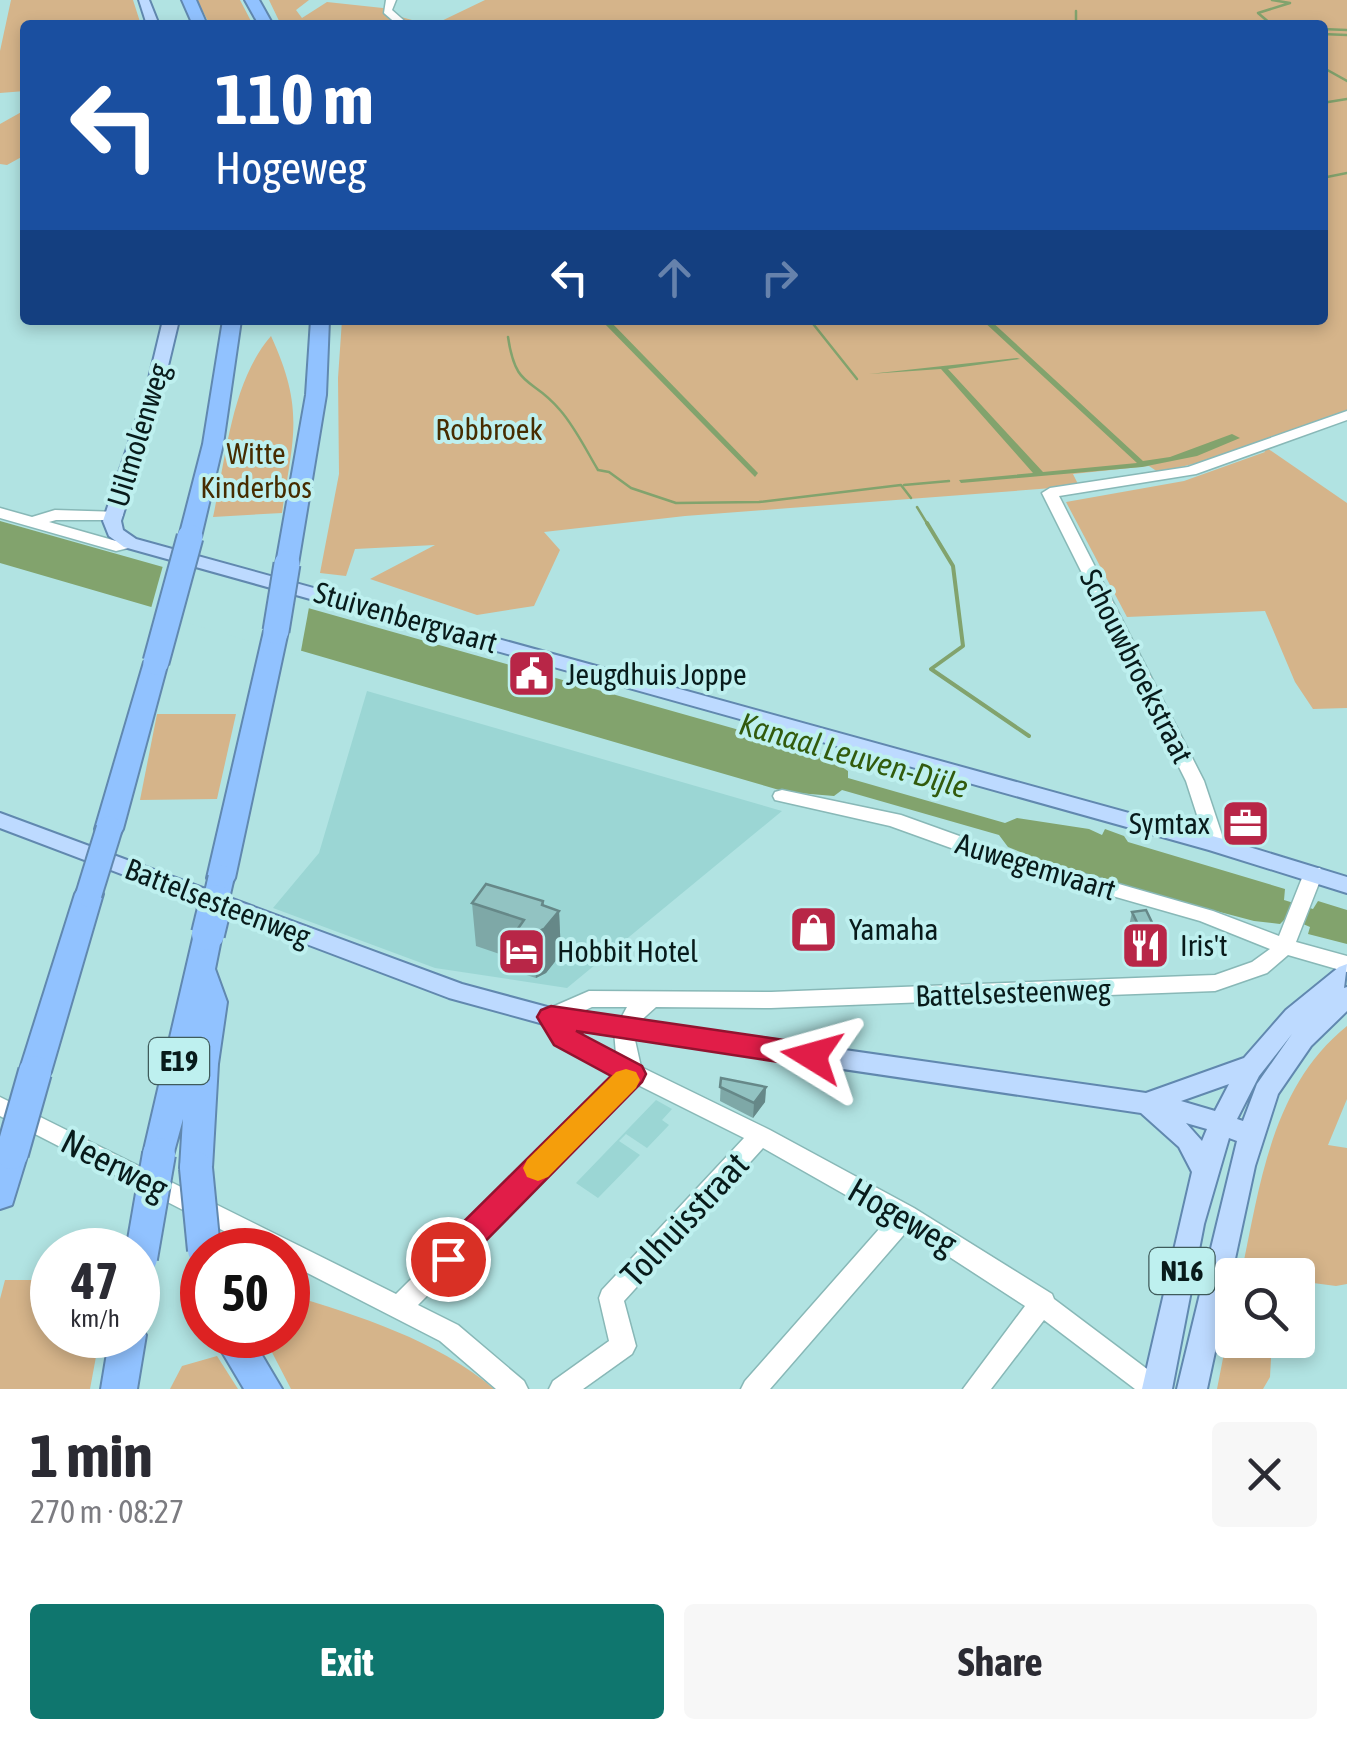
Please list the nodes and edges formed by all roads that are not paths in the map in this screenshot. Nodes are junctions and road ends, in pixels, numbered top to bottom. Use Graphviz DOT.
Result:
graph roads {
  1 [pos="392,0"];
  2 [pos="398,20"];
  3 [pos="170,325"];
  4 [pos="231,325"];
  5 [pos="320,325"];
  6 [pos="1347,415"];
  7 [pos="0,513"];
  8 [pos="115,514"];
  9 [pos="34,522"];
  10 [pos="130,542"];
  11 [pos="782,796"];
  12 [pos="0,820"];
  13 [pos="1215,844"];
  14 [pos="1313,873"];
  15 [pos="1347,885"];
  16 [pos="1289,942"];
  17 [pos="1347,964"];
  18 [pos="200,968"];
  19 [pos="1340,985"];
  20 [pos="651,1000"];
  21 [pos="551,1017"];
  22 [pos="624,1028"];
  23 [pos="1252,1066"];
  24 [pos="632,1074"];
  25 [pos="1145,1103"];
  26 [pos="0,1106"];
  27 [pos="1221,1124"];
  28 [pos="1250,1135"];
  29 [pos="760,1136"];
  30 [pos="1205,1171"];
  31 [pos="0,1195"];
  32 [pos="906,1215"];
  33 [pos="146,1228"];
  34 [pos="202,1228"];
  35 [pos="241,1228"];
  36 [pos="310,1263"];
  37 [pos="1043,1302"];
  38 [pos="399,1308"];
  39 [pos="124,1358"];
  40 [pos="244,1358"];
  41 [pos="1157,1383"];
  42 [pos="119,1389"];
  43 [pos="264,1389"];
  44 [pos="515,1389"];
  45 [pos="562,1389"];
  46 [pos="754,1389"];
  47 [pos="976,1389"];
  48 [pos="1192,1389"];
  1 -- 2 [label="street"];
  3 -- 8 [label="main road, Uilmolenweg"];
  4 -- 31 [label="highway, bridge"];
  5 -- 18 [label="highway, E19, bridge"];
  6 -- 13 [label="street, Schouwbroekstraat"];
  7 -- 9 [label="street, Stuivenbergvaart"];
  8 -- 9 [label="street"];
  8 -- 10 [label="main road, Uilmolenweg"];
  9 -- 10 [label="street, Stuivenbergvaart"];
  10 -- 13 [label="main road, Stuivenbergvaart"];
  11 -- 16 [label="street, Auwegemvaart"];
  12 -- 21 [label="main road, Battelsesteenweg"];
  13 -- 14 [label="main road, Stuivenbergvaart"];
  14 -- 15 [label="main road, Stuivenbergvaart"];
  14 -- 16 [label="street"];
  16 -- 17 [label="street, Auwegemvaart"];
  16 -- 20 [label="street, Battelsesteenweg"];
  18 -- 33 [label="highway, E19, bridge"];
  18 -- 34 [label="highway, bridge"];
  19 -- 23 [label="main road, N16"];
  19 -- 28 [label="main road, N16"];
  20 -- 21 [label="street, Battelsesteenweg"];
  20 -- 22 [label="street"];
  21 -- 22 [label="main road, Battelsesteenweg"];
  21 -- 24 [label="street, Hogeweg"];
  22 -- 24 [label="street"];
  22 -- 25 [label="main road, Battelsesteenweg"];
  23 -- 25 [label="main road"];
  23 -- 27 [label="main road, N16"];
  24 -- 29 [label="street, Hogeweg"];
  24 -- 38 [label="street"];
  25 -- 27 [label="main road, Battelsesteenweg"];
  25 -- 30 [label="main road"];
  26 -- 35 [label="street, Neerweg"];
  27 -- 28 [label="main road, Battelsesteenweg"];
  27 -- 30 [label="main road, N16"];
  28 -- 48 [label="main road, N16"];
  29 -- 32 [label="street, Hogeweg"];
  29 -- 45 [label="street, Tolhuisstraat"];
  30 -- 41 [label="main road, N16"];
  32 -- 37 [label="street, Hogeweg"];
  32 -- 46 [label="street"];
  36 -- 38 [label="street, Neerweg"];
  37 -- 41 [label="street, Hogeweg"];
  37 -- 47 [label="street"];
  38 -- 44 [label="street, Neerweg"];
  39 -- 42 [label="highway"];
  40 -- 43 [label="highway"];
}
